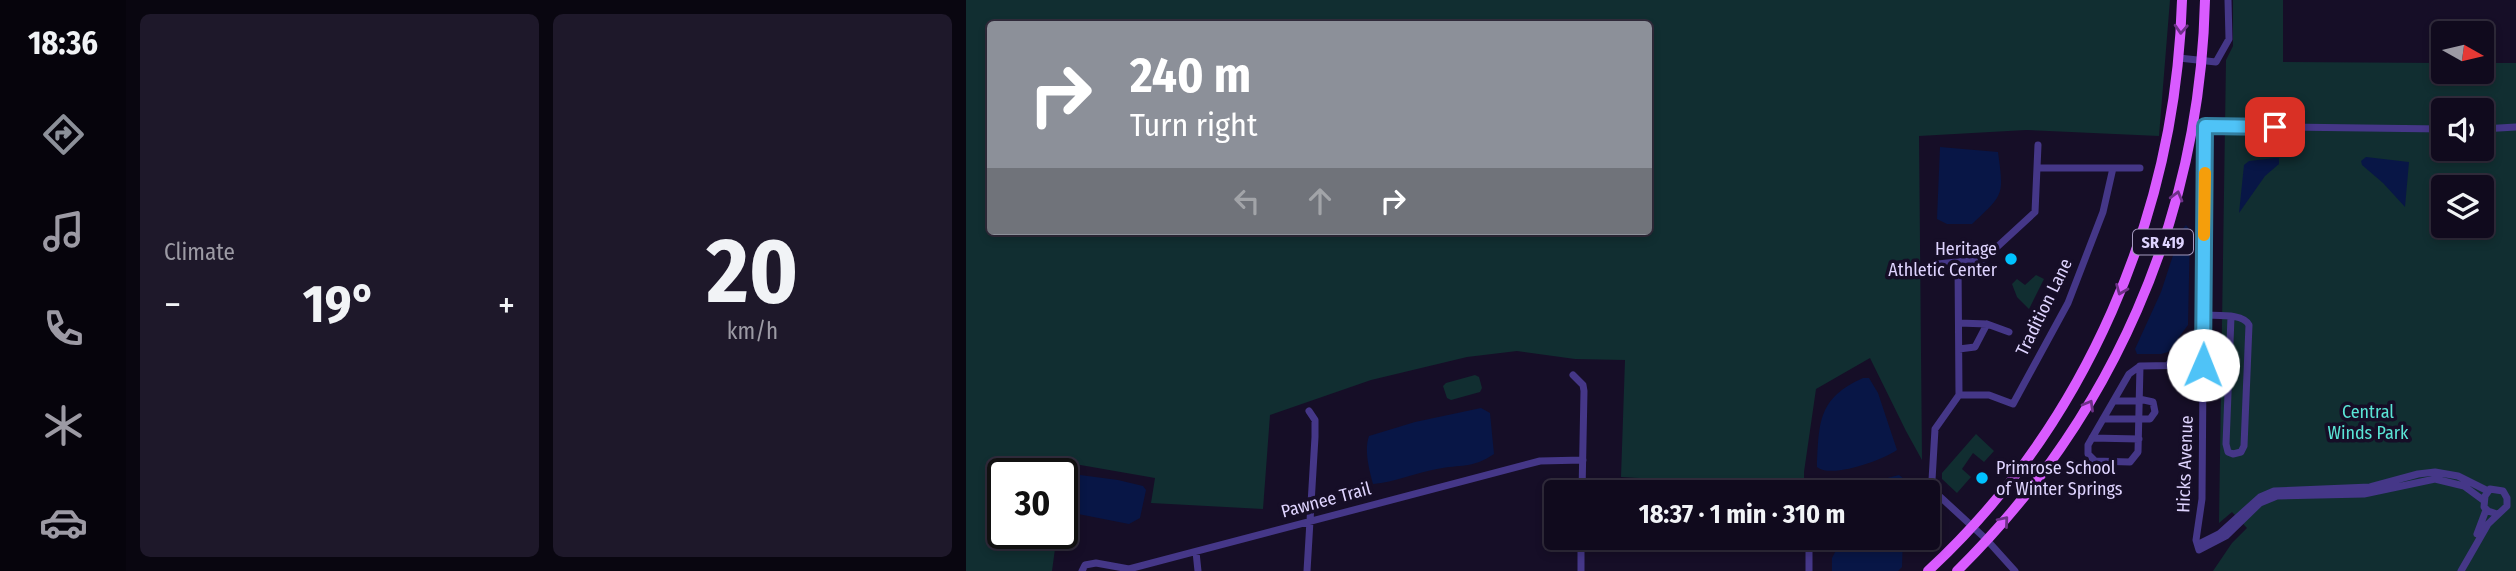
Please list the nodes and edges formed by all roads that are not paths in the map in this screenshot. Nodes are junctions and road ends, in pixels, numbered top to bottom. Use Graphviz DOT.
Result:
graph roads {
  1 [pos="2182,0"];
  2 [pos="2205,0"];
  3 [pos="2228,0"];
  4 [pos="2179,58"];
  5 [pos="2202,60"];
  6 [pos="2516,127"];
  7 [pos="2494,128"];
  8 [pos="2431,129"];
  9 [pos="2038,145"];
  10 [pos="2037,168"];
  11 [pos="2113,168"];
  12 [pos="2140,168"];
  13 [pos="2196,184"];
  14 [pos="2205,185"];
  15 [pos="1938,264"];
  16 [pos="1958,264"];
  17 [pos="2203,315"];
  18 [pos="2231,317"];
  19 [pos="1959,323"];
  20 [pos="1987,324"];
  21 [pos="2009,332"];
  22 [pos="2203,334"];
  23 [pos="2182,344"];
  24 [pos="1959,349"];
  25 [pos="2169,364"];
  26 [pos="2193,365"];
  27 [pos="2203,365"];
  28 [pos="2140,366"];
  29 [pos="1573,375"];
  30 [pos="1959,395"];
  31 [pos="2139,400"];
  32 [pos="2114,401"];
  33 [pos="1309,411"];
  34 [pos="2103,419"];
  35 [pos="2139,420"];
  36 [pos="2092,438"];
  37 [pos="2138,439"];
  38 [pos="1583,460"];
  39 [pos="1582,480"];
  40 [pos="2488,491"];
  41 [pos="2483,500"];
  42 [pos="2486,510"];
  43 [pos="2497,514"];
  44 [pos="1309,521"];
  45 [pos="1972,526"];
  46 [pos="1987,540"];
  47 [pos="2198,547"];
  48 [pos="2473,548"];
  49 [pos="1581,550"];
  50 [pos="1809,550"];
  51 [pos="1196,552"];
  52 [pos="1128,570"];
  53 [pos="1082,571"];
  54 [pos="1198,571"];
  55 [pos="1307,571"];
  56 [pos="1581,571"];
  57 [pos="1810,571"];
  58 [pos="1928,571"];
  59 [pos="1957,571"];
  60 [pos="2014,571"];
  61 [pos="2461,571"];
  1 -- 4 [label="main road, SR 419, one-way"];
  2 -- 5 [label="main road, SR 419"];
  3 -- 5 [label="street"];
  4 -- 5 [label="street"];
  4 -- 45 [label="main road, SR 419, one-way"];
  46 -- 5 [label="main road, SR 419, one-way"];
  6 -- 7 [label="street"];
  8 -- 14 [label="street, Hicks Avenue"];
  9 -- 10 [label="street"];
  10 -- 11 [label="street"];
  10 -- 16 [label="street"];
  11 -- 12 [label="street"];
  11 -- 30 [label="street, Tradition Lane"];
  13 -- 14 [label="street"];
  14 -- 17 [label="street, Hicks Avenue"];
  15 -- 16 [label="street"];
  16 -- 19 [label="street"];
  17 -- 18 [label="street"];
  17 -- 22 [label="street, Hicks Avenue"];
  18 -- 18 [label="street"];
  19 -- 20 [label="street"];
  19 -- 24 [label="street"];
  20 -- 21 [label="street"];
  20 -- 24 [label="street"];
  22 -- 23 [label="street"];
  22 -- 27 [label="street, Hicks Avenue"];
  23 -- 25 [label="street"];
  23 -- 26 [label="street"];
  24 -- 30 [label="street"];
  25 -- 26 [label="street"];
  25 -- 28 [label="street"];
  26 -- 27 [label="street"];
  27 -- 47 [label="street, Hicks Avenue"];
  28 -- 31 [label="street"];
  28 -- 32 [label="street"];
  29 -- 38 [label="street"];
  30 -- 45 [label="street"];
  31 -- 32 [label="street"];
  31 -- 35 [label="street"];
  31 -- 35 [label="street"];
  32 -- 34 [label="street"];
  33 -- 44 [label="street"];
  34 -- 35 [label="street"];
  34 -- 36 [label="street"];
  35 -- 37 [label="street"];
  36 -- 37 [label="street"];
  36 -- 37 [label="street"];
  38 -- 39 [label="street"];
  38 -- 44 [label="street, Pawnee Trail"];
  40 -- 41 [label="street"];
  40 -- 43 [label="street"];
  40 -- 47 [label="street"];
  41 -- 42 [label="street"];
  41 -- 47 [label="street"];
  42 -- 43 [label="street"];
  42 -- 48 [label="street"];
  43 -- 48 [label="street"];
  44 -- 51 [label="street, Pawnee Trail"];
  44 -- 55 [label="street"];
  45 -- 46 [label="street"];
  45 -- 58 [label="main road, SR 419"];
  46 -- 59 [label="main road, SR 419"];
  46 -- 60 [label="street"];
  48 -- 61 [label="street"];
  49 -- 56 [label="street"];
  50 -- 57 [label="street"];
  51 -- 52 [label="street, Pawnee Trail"];
  51 -- 54 [label="street"];
  52 -- 53 [label="street, Pawnee Trail"];
}
